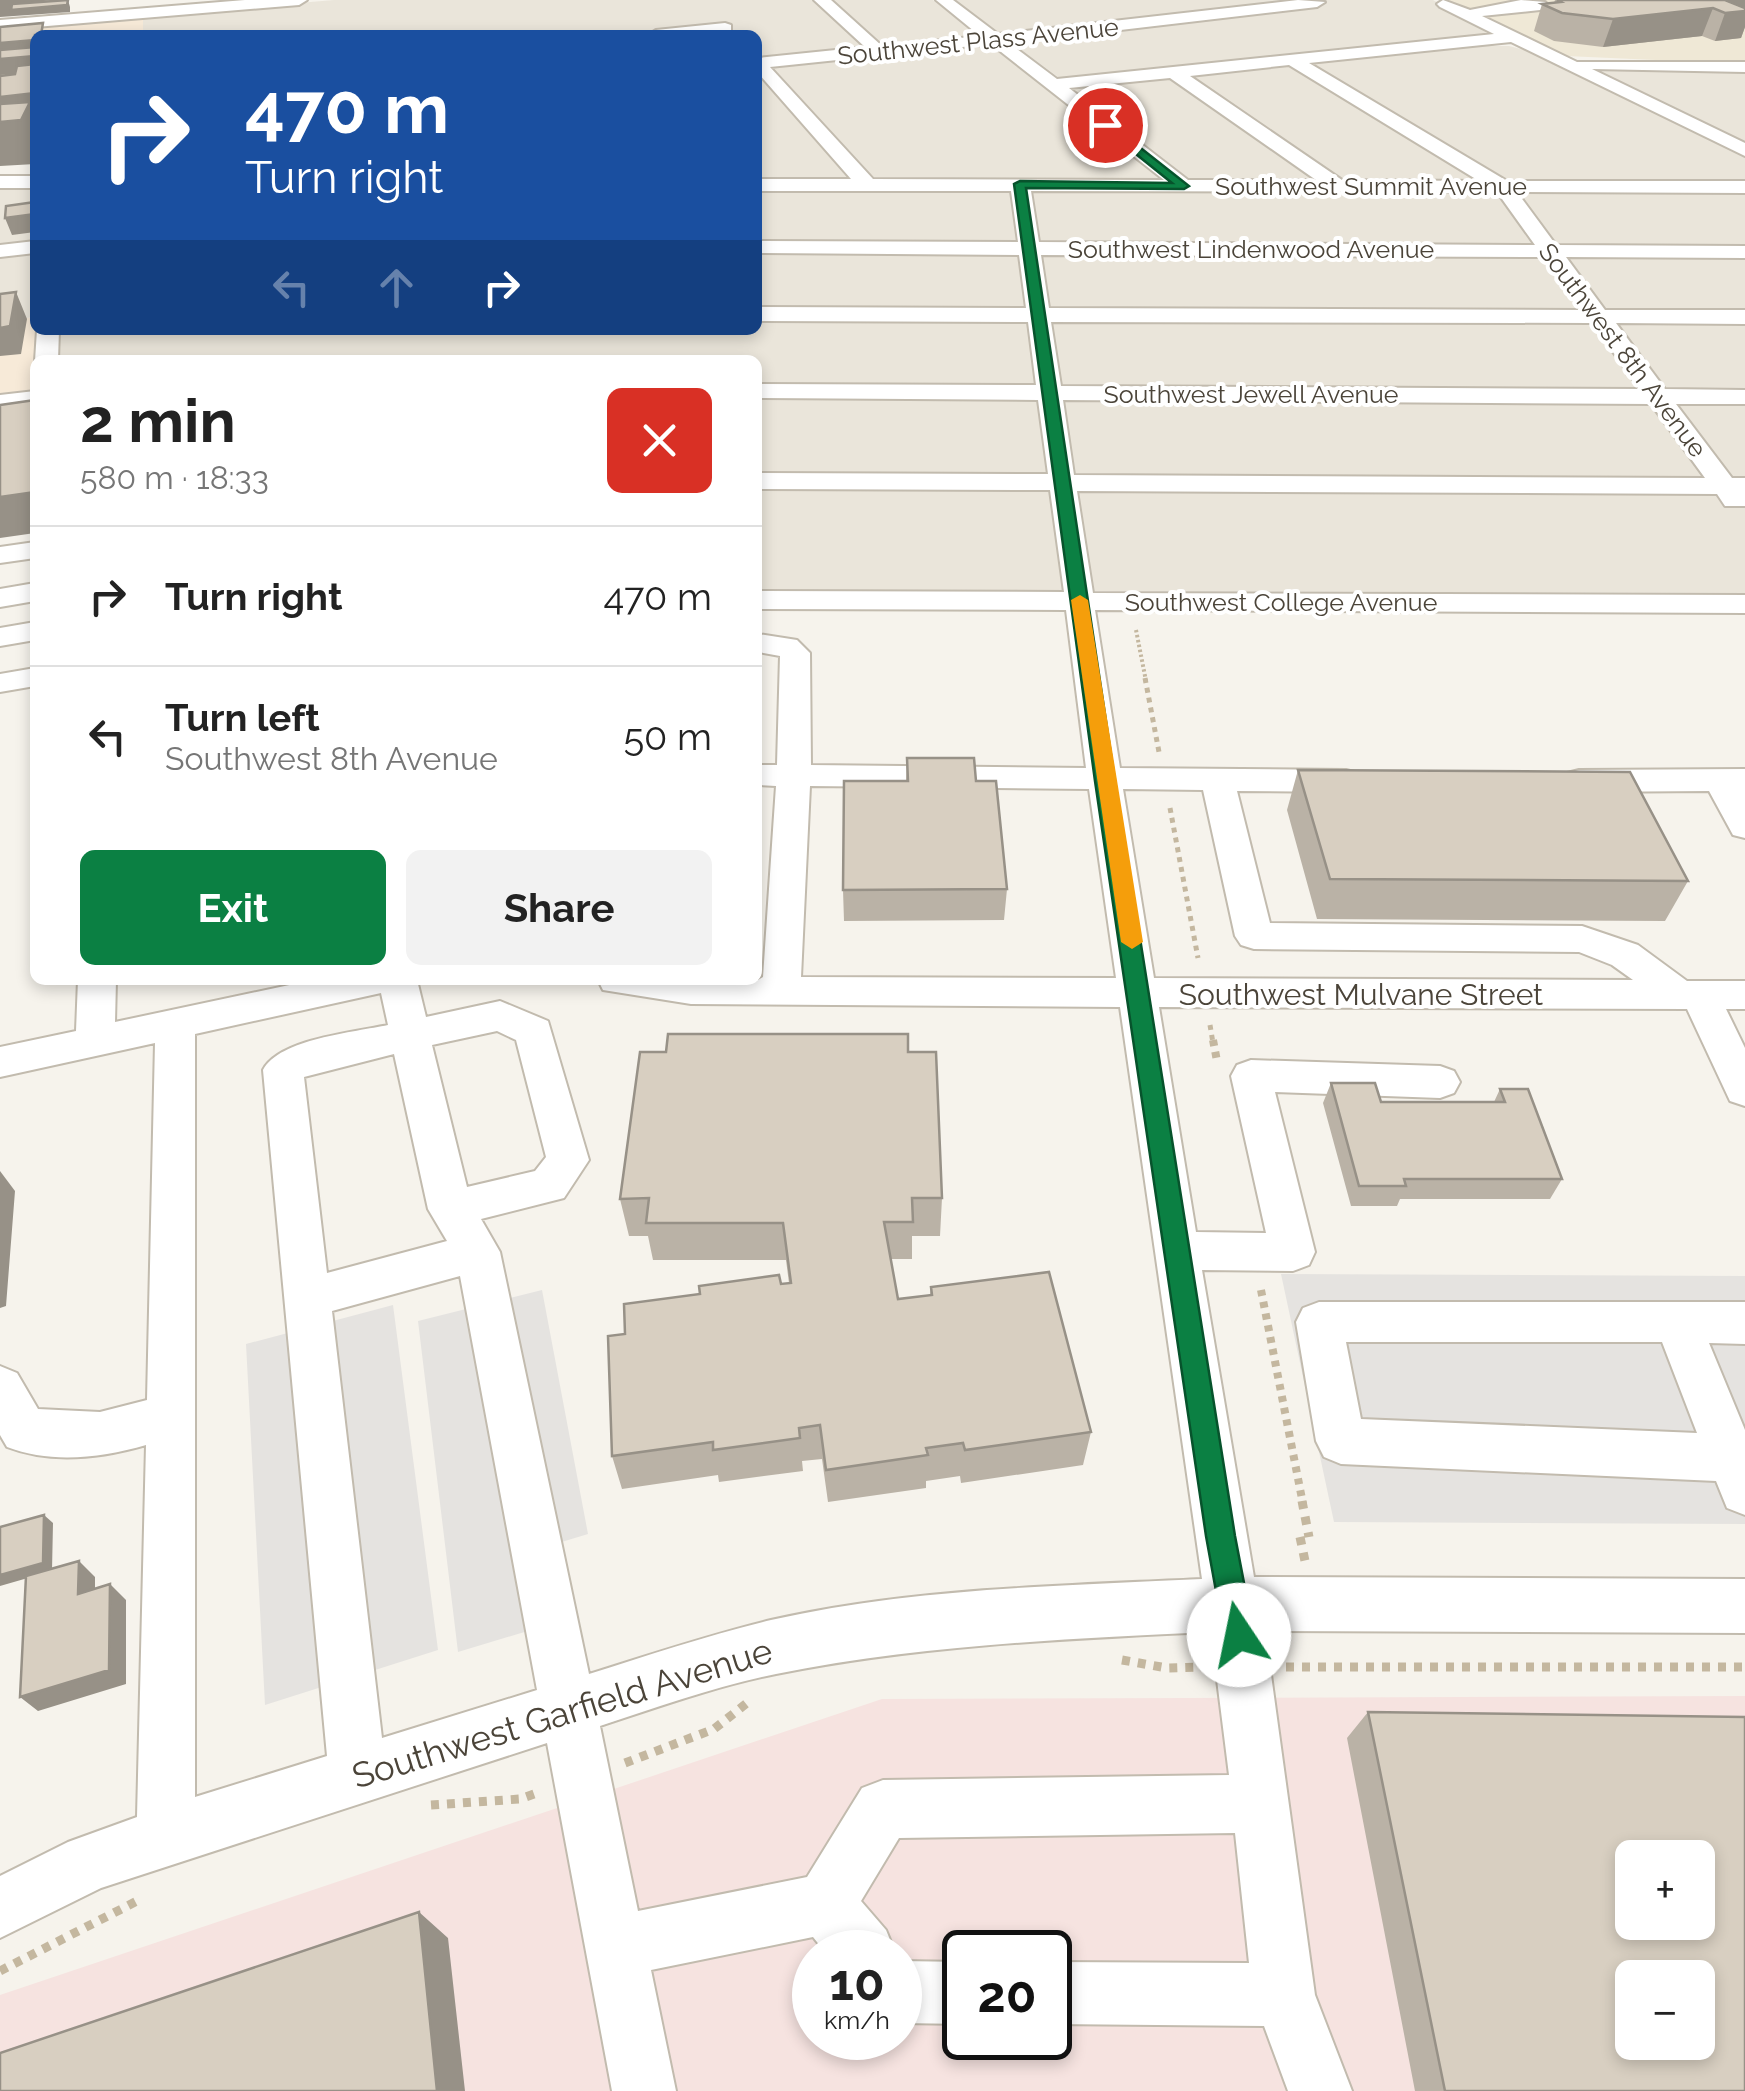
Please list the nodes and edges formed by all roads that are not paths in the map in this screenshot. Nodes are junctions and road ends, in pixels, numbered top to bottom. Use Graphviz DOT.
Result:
graph roads {
  1 [pos="299,0"];
  2 [pos="822,0"];
  3 [pos="944,0"];
  4 [pos="1317,2"];
  5 [pos="1461,5"];
  6 [pos="0,9"];
  7 [pos="1543,9"];
  8 [pos="712,14"];
  9 [pos="0,25"];
  10 [pos="74,27"];
  11 [pos="1502,29"];
  12 [pos="726,30"];
  13 [pos="996,40"];
  14 [pos="878,51"];
  15 [pos="1745,58"];
  16 [pos="1292,60"];
  17 [pos="762,63"];
  18 [pos="1568,63"];
  19 [pos="1649,66"];
  20 [pos="762,67"];
  21 [pos="1745,67"];
  22 [pos="1173,72"];
  23 [pos="1053,85"];
  24 [pos="1745,150"];
  25 [pos="0,182"];
  26 [pos="30,182"];
  27 [pos="1020,184"];
  28 [pos="762,185"];
  29 [pos="867,185"];
  30 [pos="1184,186"];
  31 [pos="1337,186"];
  32 [pos="1502,186"];
  33 [pos="1745,188"];
  34 [pos="30,247"];
  35 [pos="762,247"];
  36 [pos="1026,248"];
  37 [pos="0,250"];
  38 [pos="1548,251"];
  39 [pos="1745,252"];
  40 [pos="762,314"];
  41 [pos="1036,314"];
  42 [pos="1745,317"];
  43 [pos="1598,318"];
  44 [pos="762,391"];
  45 [pos="1050,393"];
  46 [pos="1658,397"];
  47 [pos="1745,398"];
  48 [pos="30,399"];
  49 [pos="0,402"];
  50 [pos="762,481"];
  51 [pos="1064,484"];
  52 [pos="1735,486"];
  53 [pos="1745,513"];
  54 [pos="30,551"];
  55 [pos="0,555"];
  56 [pos="30,593"];
  57 [pos="0,598"];
  58 [pos="762,600"];
  59 [pos="1080,602"];
  60 [pos="1745,604"];
  61 [pos="30,633"];
  62 [pos="0,637"];
  63 [pos="762,643"];
  64 [pos="30,678"];
  65 [pos="0,683"];
  66 [pos="762,774"];
  67 [pos="794,775"];
  68 [pos="1546,780"];
  69 [pos="1733,780"];
  70 [pos="1105,781"];
  71 [pos="1218,781"];
  72 [pos="1372,781"];
  73 [pos="1745,827"];
  74 [pos="1300,938"];
  75 [pos="97,985"];
  76 [pos="331,985"];
  77 [pos="399,985"];
  78 [pos="654,985"];
  79 [pos="780,991"];
  80 [pos="1140,992"];
  81 [pos="1319,994"];
  82 [pos="236,995"];
  83 [pos="1689,995"];
  84 [pos="1745,995"];
  85 [pos="176,1024"];
  86 [pos="410,1036"];
  87 [pos="95,1042"];
  88 [pos="0,1062"];
  89 [pos="1743,1081"];
  90 [pos="1440,1082"];
  91 [pos="450,1209"];
  92 [pos="1178,1251"];
  93 [pos="478,1252"];
  94 [pos="308,1298"];
  95 [pos="1676,1322"];
  96 [pos="1745,1323"];
  97 [pos="0,1388"];
  98 [pos="170,1416"];
  99 [pos="1740,1472"];
  100 [pos="1233,1604"];
  101 [pos="1745,1606"];
  102 [pos="568,1708"];
  103 [pos="358,1775"];
  104 [pos="1260,1804"];
  105 [pos="166,1837"];
  106 [pos="825,1904"];
  107 [pos="0,1908"];
  108 [pos="846,1930"];
  109 [pos="615,1946"];
  110 [pos="1072,1993"];
  111 [pos="1284,1994"];
  112 [pos="644,2091"];
  113 [pos="1320,2091"];
  1 -- 10 [label="street"];
  2 -- 14 [label="street"];
  3 -- 13 [label="street"];
  4 -- 13 [label="street, Southwest Plass Avenue"];
  5 -- 7 [label="street"];
  5 -- 11 [label="street"];
  5 -- 11 [label="street"];
  6 -- 10 [label="street"];
  7 -- 11 [label="street"];
  8 -- 12 [label="street"];
  9 -- 10 [label="street"];
  11 -- 16 [label="street"];
  11 -- 18 [label="street"];
  13 -- 14 [label="street, Southwest Plass Avenue"];
  13 -- 23 [label="street"];
  14 -- 17 [label="street, Southwest Plass Avenue"];
  15 -- 19 [label="street"];
  16 -- 22 [label="street"];
  16 -- 32 [label="street"];
  18 -- 19 [label="street"];
  18 -- 24 [label="street"];
  19 -- 21 [label="street"];
  20 -- 29 [label="street"];
  22 -- 23 [label="street"];
  22 -- 31 [label="street"];
  23 -- 30 [label="street"];
  25 -- 26 [label="street"];
  27 -- 29 [label="street, Southwest Summit Avenue"];
  27 -- 30 [label="street, Southwest Summit Avenue"];
  27 -- 36 [label="street"];
  28 -- 29 [label="street, Southwest Summit Avenue"];
  30 -- 31 [label="street, Southwest Summit Avenue"];
  31 -- 32 [label="street, Southwest Summit Avenue"];
  32 -- 33 [label="street, Southwest Summit Avenue"];
  32 -- 38 [label="street, Southwest 8th Avenue"];
  34 -- 37 [label="street"];
  35 -- 36 [label="street, Southwest Lindenwood Avenue"];
  36 -- 38 [label="street, Southwest Lindenwood Avenue"];
  36 -- 41 [label="street"];
  38 -- 39 [label="street, Southwest Lindenwood Avenue"];
  38 -- 43 [label="street, Southwest 8th Avenue"];
  40 -- 41 [label="street"];
  41 -- 43 [label="street"];
  41 -- 45 [label="street"];
  42 -- 43 [label="street"];
  43 -- 46 [label="street, Southwest 8th Avenue"];
  44 -- 45 [label="street, Southwest Jewell Avenue"];
  45 -- 46 [label="street, Southwest Jewell Avenue"];
  45 -- 51 [label="street"];
  46 -- 47 [label="street, Southwest Jewell Avenue"];
  46 -- 52 [label="street, Southwest 8th Avenue"];
  48 -- 49 [label="street"];
  50 -- 51 [label="street"];
  51 -- 52 [label="street"];
  51 -- 59 [label="street"];
  52 -- 53 [label="street, Southwest 8th Avenue"];
  54 -- 55 [label="street"];
  56 -- 57 [label="street"];
  58 -- 59 [label="street, Southwest College Avenue"];
  59 -- 60 [label="street, Southwest College Avenue"];
  59 -- 70 [label="street"];
  61 -- 62 [label="street"];
  63 -- 67 [label="street"];
  64 -- 65 [label="street"];
  66 -- 67 [label="street"];
  67 -- 70 [label="street"];
  67 -- 79 [label="street"];
  68 -- 69 [label="street"];
  69 -- 73 [label="street"];
  70 -- 71 [label="street"];
  70 -- 80 [label="street"];
  71 -- 72 [label="street"];
  71 -- 74 [label="street"];
  74 -- 81 [label="street"];
  74 -- 83 [label="street"];
  75 -- 87 [label="street"];
  76 -- 82 [label="street"];
  77 -- 86 [label="street"];
  78 -- 79 [label="street, Southwest Mulvane Street"];
  79 -- 80 [label="street, Southwest Mulvane Street"];
  80 -- 81 [label="street, Southwest Mulvane Street"];
  80 -- 92 [label="street"];
  81 -- 83 [label="street, Southwest Mulvane Street"];
  82 -- 85 [label="street"];
  83 -- 84 [label="street, Southwest Mulvane Street"];
  83 -- 89 [label="street"];
  85 -- 87 [label="street"];
  85 -- 98 [label="street"];
  86 -- 91 [label="street"];
  86 -- 91 [label="street"];
  86 -- 94 [label="street"];
  87 -- 88 [label="street"];
  90 -- 92 [label="street"];
  91 -- 93 [label="street"];
  92 -- 100 [label="street"];
  93 -- 94 [label="street"];
  93 -- 102 [label="street"];
  94 -- 103 [label="street"];
  95 -- 96 [label="street"];
  95 -- 99 [label="street"];
  95 -- 99 [label="street"];
  97 -- 98 [label="street"];
  98 -- 105 [label="street"];
  100 -- 101 [label="street, Southwest Garfield Avenue"];
  100 -- 102 [label="street, Southwest Garfield Avenue"];
  100 -- 104 [label="street"];
  102 -- 103 [label="street, Southwest Garfield Avenue"];
  102 -- 109 [label="street"];
  103 -- 105 [label="street, Southwest Garfield Avenue"];
  104 -- 106 [label="street"];
  104 -- 111 [label="street"];
  105 -- 107 [label="street, Southwest Garfield Avenue"];
  106 -- 108 [label="street"];
  106 -- 109 [label="street"];
  109 -- 112 [label="street"];
  110 -- 111 [label="street"];
  111 -- 113 [label="street"];
}
